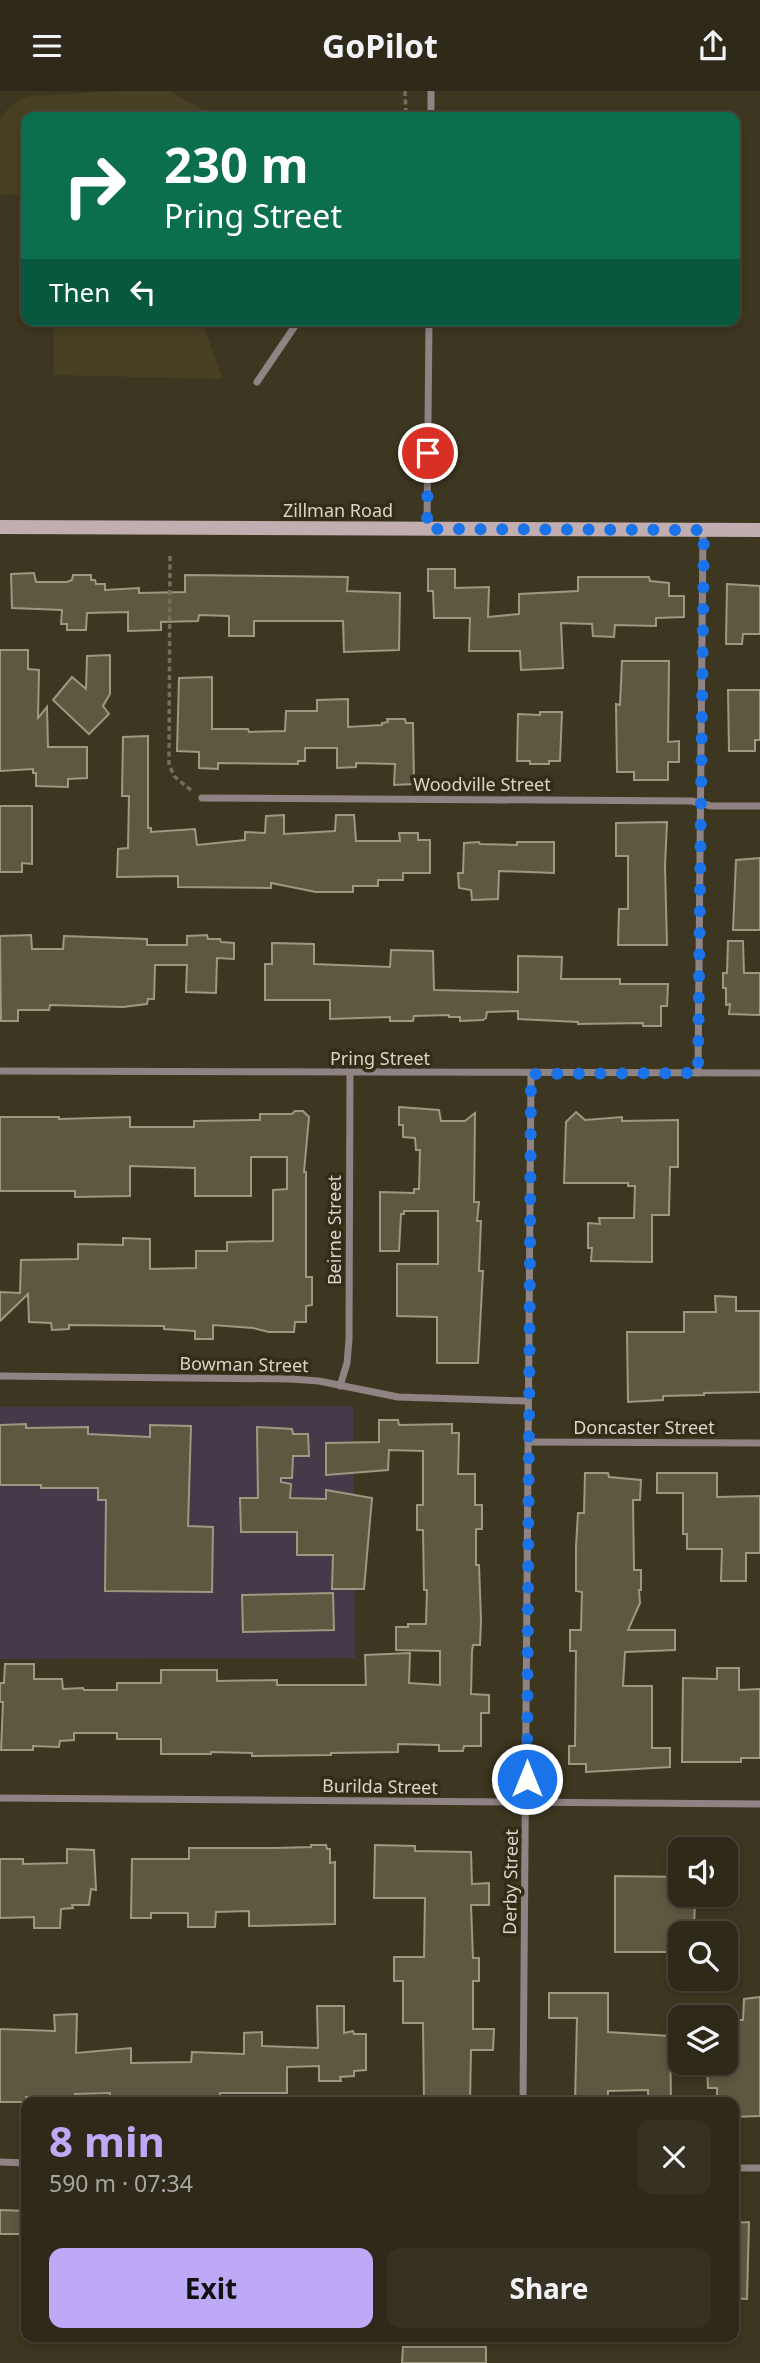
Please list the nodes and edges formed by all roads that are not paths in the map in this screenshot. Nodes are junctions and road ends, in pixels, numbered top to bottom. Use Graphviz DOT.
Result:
graph roads {
  1 [pos="431,91"];
  2 [pos="431,112"];
  3 [pos="295,326"];
  4 [pos="429,326"];
  5 [pos="257,383"];
  6 [pos="0,527"];
  7 [pos="427,529"];
  8 [pos="704,530"];
  9 [pos="760,530"];
  10 [pos="202,799"];
  11 [pos="701,804"];
  12 [pos="760,806"];
  13 [pos="0,1071"];
  14 [pos="350,1073"];
  15 [pos="698,1073"];
  16 [pos="760,1073"];
  17 [pos="531,1074"];
  18 [pos="0,1377"];
  19 [pos="340,1386"];
  20 [pos="528,1401"];
  21 [pos="528,1442"];
  22 [pos="760,1443"];
  23 [pos="0,1798"];
  24 [pos="527,1804"];
  25 [pos="760,1804"];
  26 [pos="523,2097"];
  27 [pos="0,2162"];
  28 [pos="21,2162"];
  29 [pos="739,2168"];
  30 [pos="760,2168"];
  1 -- 2 [label="street"];
  3 -- 5 [label="street"];
  4 -- 7 [label="street"];
  6 -- 7 [label="main road, Zillman Road"];
  7 -- 8 [label="main road, Zillman Road"];
  8 -- 9 [label="main road, Zillman Road"];
  8 -- 11 [label="street"];
  10 -- 11 [label="street, Woodville Street"];
  11 -- 12 [label="street, Woodville Street"];
  11 -- 15 [label="street"];
  13 -- 14 [label="street, Pring Street"];
  14 -- 17 [label="street, Pring Street"];
  14 -- 19 [label="street, Beirne Street"];
  15 -- 16 [label="street, Pring Street"];
  15 -- 17 [label="street, Pring Street"];
  17 -- 20 [label="street, Derby Street"];
  18 -- 19 [label="street, Bowman Street"];
  19 -- 20 [label="street, Bowman Street"];
  20 -- 21 [label="street, Derby Street"];
  21 -- 22 [label="street, Doncaster Street"];
  21 -- 24 [label="street, Derby Street"];
  23 -- 24 [label="street, Burilda Street"];
  24 -- 25 [label="street, Burilda Street"];
  24 -- 26 [label="street, Derby Street"];
  27 -- 28 [label="street"];
  29 -- 30 [label="street"];
}
